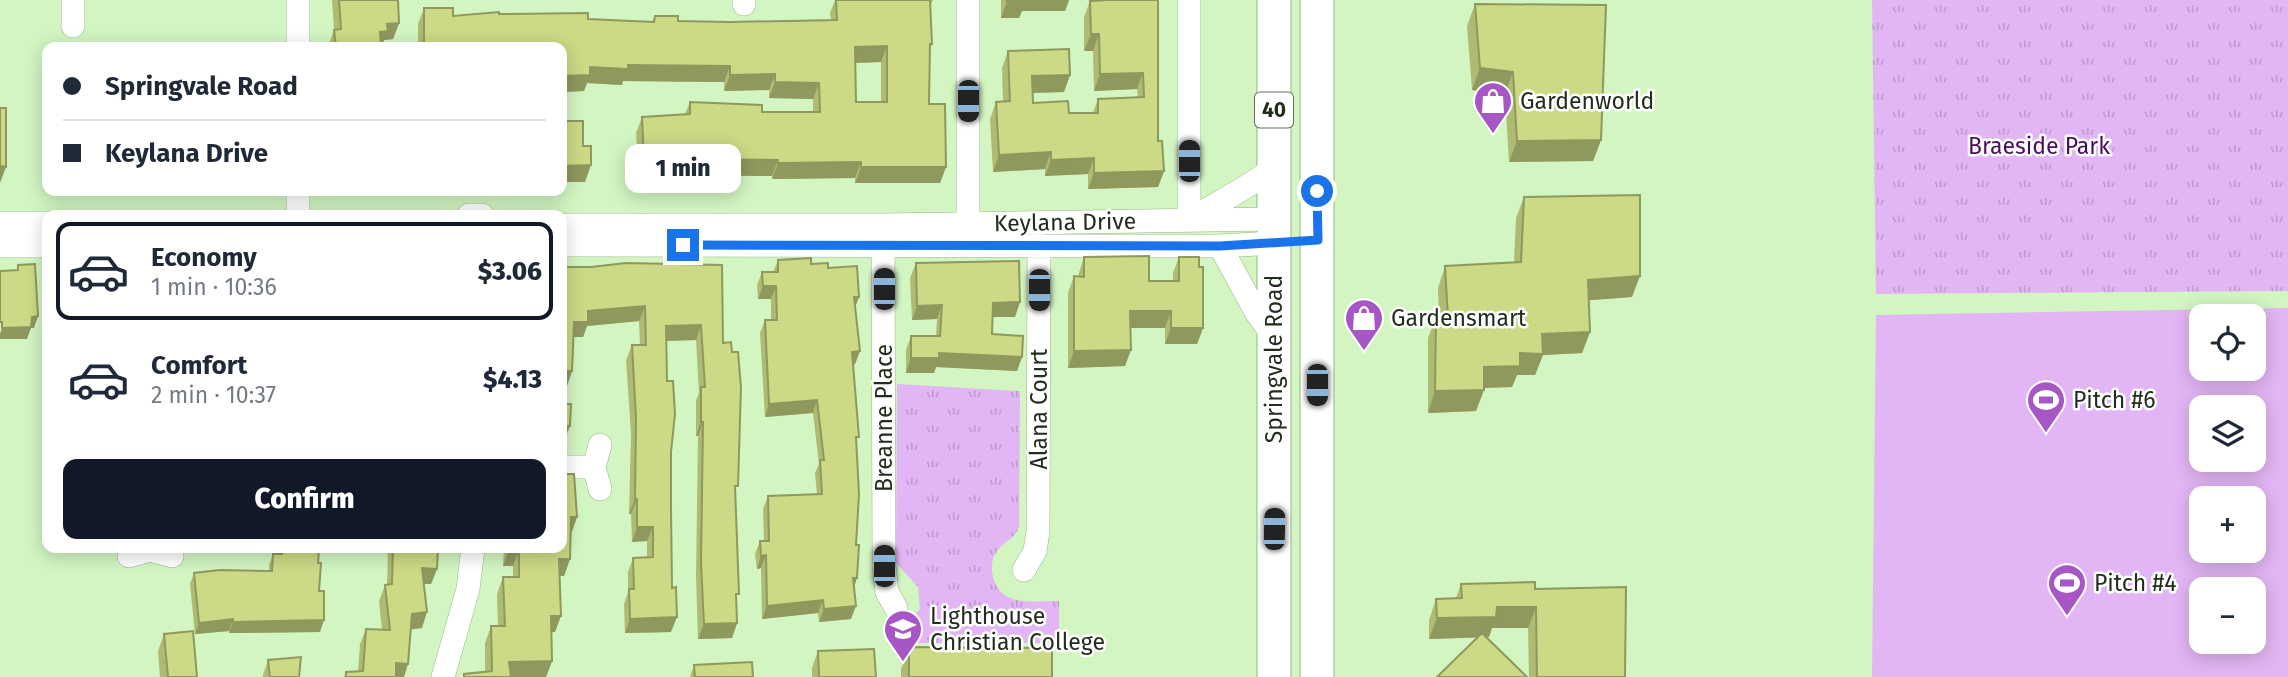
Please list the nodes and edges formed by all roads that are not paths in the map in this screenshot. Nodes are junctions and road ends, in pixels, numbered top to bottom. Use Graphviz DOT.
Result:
graph roads {
  1 [pos="73,0"];
  2 [pos="298,0"];
  3 [pos="968,0"];
  4 [pos="1189,0"];
  5 [pos="1274,0"];
  6 [pos="1317,0"];
  7 [pos="73,26"];
  8 [pos="298,42"];
  9 [pos="1273,167"];
  10 [pos="1189,220"];
  11 [pos="0,223"];
  12 [pos="42,223"];
  13 [pos="567,225"];
  14 [pos="1317,229"];
  15 [pos="1274,231"];
  16 [pos="967,234"];
  17 [pos="883,236"];
  18 [pos="567,245"];
  19 [pos="1039,245"];
  20 [pos="0,246"];
  21 [pos="42,246"];
  22 [pos="1220,246"];
  23 [pos="1274,337"];
  24 [pos="567,467"];
  25 [pos="598,467"];
  26 [pos="472,553"];
  27 [pos="1024,570"];
  28 [pos="896,608"];
  29 [pos="443,677"];
  30 [pos="1274,677"];
  31 [pos="1317,677"];
  1 -- 7 [label="street"];
  2 -- 8 [label="street"];
  3 -- 16 [label="street"];
  4 -- 10 [label="street"];
  5 -- 9 [label="highway, Springvale Road / 40"];
  6 -- 14 [label="highway, Springvale Road / 40"];
  9 -- 10 [label="street"];
  9 -- 15 [label="highway, Springvale Road / 40"];
  10 -- 15 [label="street, Keylana Drive"];
  10 -- 16 [label="street, Keylana Drive"];
  11 -- 12 [label="street"];
  13 -- 17 [label="street, Keylana Drive"];
  14 -- 15 [label="highway, Keylana Drive"];
  14 -- 31 [label="highway, Springvale Road / 40"];
  15 -- 22 [label="street, Keylana Drive"];
  15 -- 23 [label="highway, Springvale Road / 40"];
  16 -- 17 [label="street, Keylana Drive"];
  16 -- 19 [label="street, Keylana Drive"];
  17 -- 18 [label="street, Keylana Drive"];
  17 -- 28 [label="street, Breanne Place"];
  19 -- 22 [label="street, Keylana Drive"];
  19 -- 27 [label="street, Alana Court"];
  20 -- 21 [label="street"];
  22 -- 23 [label="street"];
  23 -- 30 [label="highway, Springvale Road / 40"];
  24 -- 25 [label="street"];
  26 -- 29 [label="street"];
}
